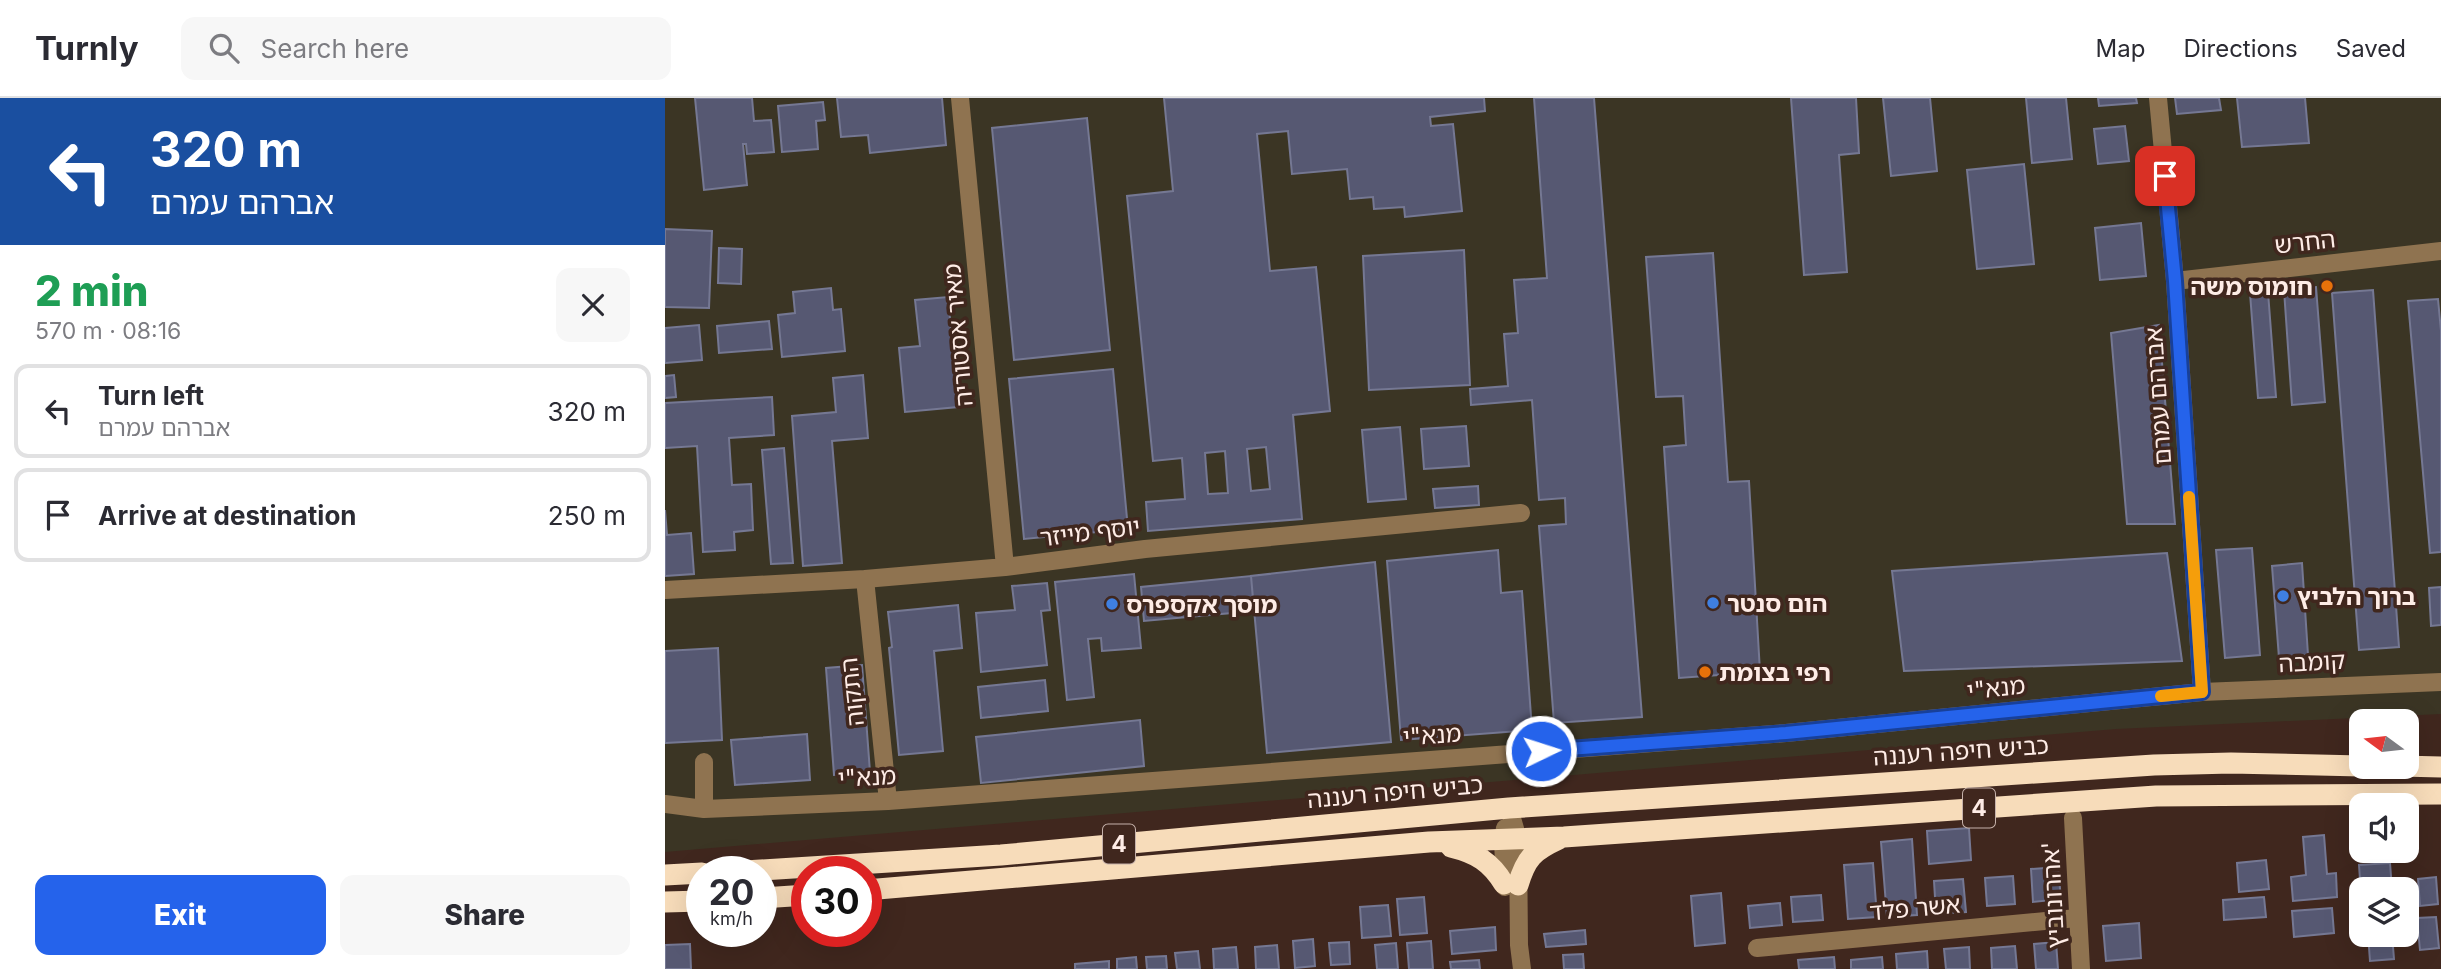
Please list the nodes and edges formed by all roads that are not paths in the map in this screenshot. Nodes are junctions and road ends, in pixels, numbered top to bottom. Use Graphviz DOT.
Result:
graph roads {
  1 [pos="960,98"];
  2 [pos="2158,98"];
  3 [pos="2441,251"];
  4 [pos="2175,281"];
  5 [pos="1521,513"];
  6 [pos="1005,567"];
  7 [pos="865,579"];
  8 [pos="665,590"];
  9 [pos="2435,683"];
  10 [pos="2202,692"];
  11 [pos="2441,757"];
  12 [pos="704,762"];
  13 [pos="2419,764"];
  14 [pos="2349,766"];
  15 [pos="2419,767"];
  16 [pos="2441,767"];
  17 [pos="2441,794"];
  18 [pos="888,800"];
  19 [pos="665,804"];
  20 [pos="1509,808"];
  21 [pos="704,809"];
  22 [pos="2073,818"];
  23 [pos="1564,837"];
  24 [pos="1511,839"];
  25 [pos="1429,842"];
  26 [pos="777,869"];
  27 [pos="686,874"];
  28 [pos="665,875"];
  29 [pos="1511,884"];
  30 [pos="882,889"];
  31 [pos="686,901"];
  32 [pos="665,902"];
  33 [pos="2077,918"];
  34 [pos="1757,948"];
  35 [pos="1522,969"];
  36 [pos="2081,969"];
  1 -- 6 [label="street, מאיר אסטוריה"];
  2 -- 4 [label="street, אברהם עמרם"];
  3 -- 4 [label="street, החרש"];
  4 -- 10 [label="street, אברהם עמרם"];
  5 -- 6 [label="street, יוסף מייזר"];
  6 -- 7 [label="street, יוסף מייזר"];
  7 -- 8 [label="street, יוסף מייזר"];
  7 -- 18 [label="street, התקוה"];
  9 -- 10 [label="street, קומבה"];
  10 -- 18 [label="street, מנא\"י"];
  11 -- 13 [label="highway"];
  12 -- 21 [label="street"];
  14 -- 20 [label="highway, כביש חיפה רעננה / 4"];
  15 -- 16 [label="highway"];
  17 -- 23 [label="highway, 4"];
  18 -- 21 [label="street, מנא\"י"];
  19 -- 21 [label="street, מנא\"י"];
  20 -- 24 [label="street"];
  20 -- 26 [label="highway, כביש חיפה רעננה / 4"];
  22 -- 33 [label="street, אהרונוביץ'"];
  23 -- 24 [label="highway, 4"];
  23 -- 29 [label="highway"];
  24 -- 25 [label="highway, 4"];
  24 -- 29 [label="street"];
  25 -- 29 [label="highway"];
  25 -- 30 [label="highway, 4"];
  27 -- 28 [label="highway"];
  29 -- 35 [label="street"];
  31 -- 32 [label="highway"];
  33 -- 34 [label="street, אשר פלד"];
  33 -- 36 [label="street, אהרונוביץ'"];
}
